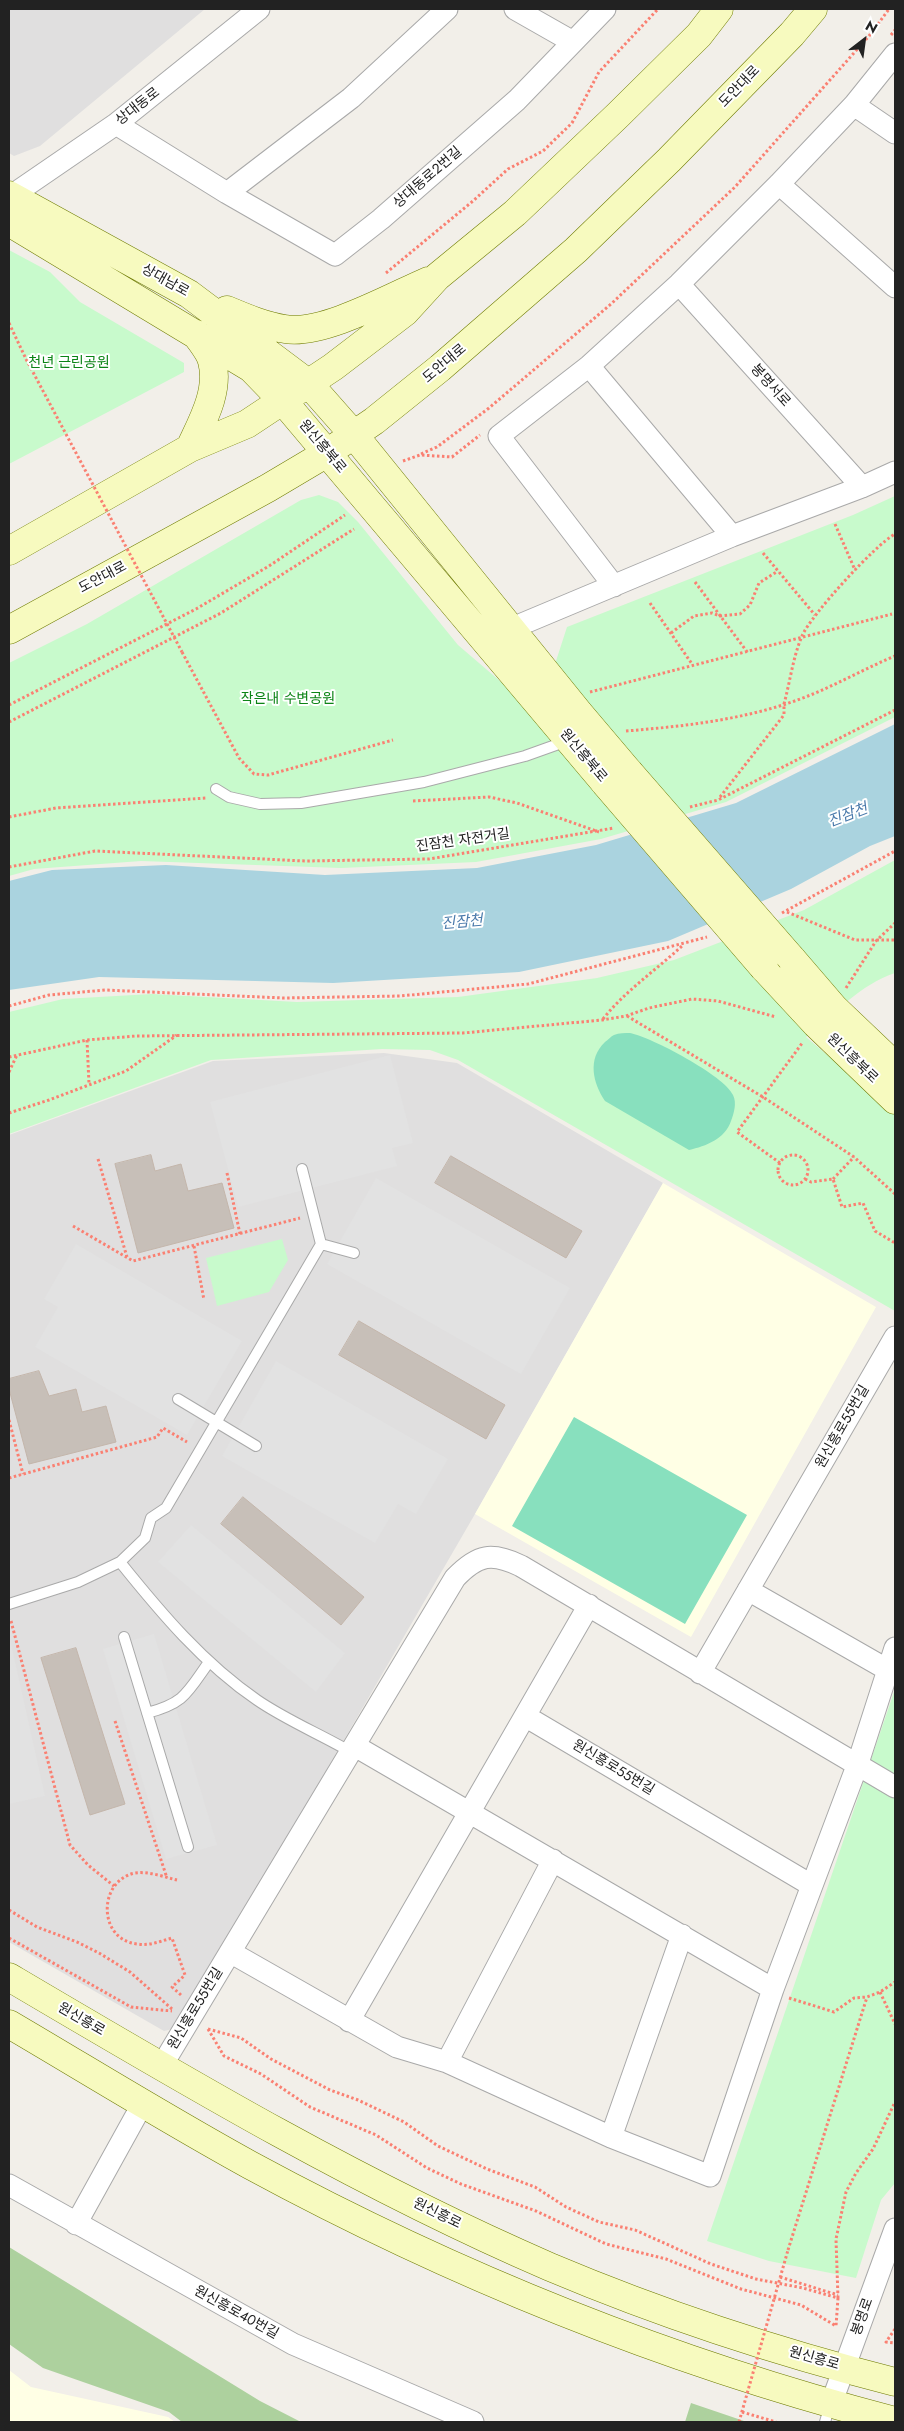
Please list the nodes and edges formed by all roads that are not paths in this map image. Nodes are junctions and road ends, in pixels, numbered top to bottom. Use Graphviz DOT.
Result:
graph roads {
  1 [pos="259,9"];
  2 [pos="447,9"];
  3 [pos="515,9"];
  4 [pos="605,9"];
  5 [pos="719,9"];
  6 [pos="813,9"];
  7 [pos="572,42"];
  8 [pos="893,45"];
  9 [pos="854,104"];
  10 [pos="116,124"];
  11 [pos="895,133"];
  12 [pos="779,184"];
  13 [pos="227,193"];
  14 [pos="9,204"];
  15 [pos="437,277"];
  16 [pos="679,284"];
  17 [pos="895,287"];
  18 [pos="189,294"];
  19 [pos="195,333"];
  20 [pos="589,366"];
  21 [pos="309,384"];
  22 [pos="283,402"];
  23 [pos="354,435"];
  24 [pos="190,448"];
  25 [pos="327,453"];
  26 [pos="895,472"];
  27 [pos="862,487"];
  28 [pos="732,536"];
  29 [pos="9,551"];
  30 [pos="614,586"];
  31 [pos="510,629"];
  32 [pos="9,630"];
  33 [pos="570,740"];
  34 [pos="216,789"];
  35 [pos="895,1066"];
  36 [pos="895,1100"];
  37 [pos="302,1169"];
  38 [pos="321,1244"];
  39 [pos="354,1253"];
  40 [pos="895,1336"];
  41 [pos="178,1399"];
  42 [pos="217,1422"];
  43 [pos="256,1446"];
  44 [pos="120,1562"];
  45 [pos="748,1590"];
  46 [pos="9,1604"];
  47 [pos="588,1605"];
  48 [pos="124,1637"];
  49 [pos="895,1648"];
  50 [pos="208,1662"];
  51 [pos="888,1670"];
  52 [pos="700,1673"];
  53 [pos="147,1713"];
  54 [pos="525,1716"];
  55 [pos="352,1749"];
  56 [pos="857,1766"];
  57 [pos="895,1787"];
  58 [pos="470,1812"];
  59 [pos="188,1847"];
  60 [pos="553,1860"];
  61 [pos="811,1885"];
  62 [pos="682,1935"];
  63 [pos="230,1952"];
  64 [pos="9,1978"];
  65 [pos="773,1989"];
  66 [pos="349,2021"];
  67 [pos="9,2024"];
  68 [pos="447,2062"];
  69 [pos="161,2067"];
  70 [pos="144,2103"];
  71 [pos="611,2137"];
  72 [pos="9,2185"];
  73 [pos="76,2224"];
  74 [pos="895,2229"];
  75 [pos="844,2368"];
  76 [pos="895,2382"];
  77 [pos="828,2413"];
  78 [pos="895,2421"];
  79 [pos="473,2422"];
  1 -- 10 [label="street, 상대동로"];
  2 -- 13 [label="street"];
  3 -- 7 [label="street"];
  4 -- 7 [label="street, 상대동로2번길"];
  5 -- 15 [label="street"];
  6 -- 23 [label="street, 도안대로"];
  7 -- 13 [label="street, 상대동로2번길"];
  8 -- 9 [label="street"];
  9 -- 11 [label="street"];
  9 -- 12 [label="street"];
  10 -- 13 [label="street, 상대동로2번길"];
  10 -- 14 [label="street, 상대동로"];
  12 -- 16 [label="street"];
  12 -- 17 [label="street"];
  14 -- 18 [label="street, 상대남로"];
  14 -- 19 [label="street, 상대남로"];
  15 -- 18 [label="street"];
  15 -- 21 [label="street"];
  16 -- 20 [label="street"];
  16 -- 27 [label="street, 봉명서로"];
  18 -- 21 [label="street, 상대남로"];
  19 -- 22 [label="street, 상대남로"];
  19 -- 24 [label="street"];
  20 -- 28 [label="street"];
  20 -- 30 [label="street"];
  21 -- 22 [label="street"];
  21 -- 23 [label="street, 원신흥북로"];
  22 -- 24 [label="street"];
  22 -- 25 [label="street, 원신흥북로"];
  23 -- 25 [label="street, 도안대로"];
  23 -- 31 [label="street, 원신흥북로"];
  24 -- 29 [label="street"];
  25 -- 32 [label="street, 도안대로"];
  25 -- 33 [label="street, 원신흥북로"];
  26 -- 27 [label="street"];
  27 -- 28 [label="street"];
  28 -- 30 [label="street"];
  30 -- 31 [label="street"];
  31 -- 35 [label="street, 원신흥북로, bridge"];
  33 -- 34 [label="lane"];
  33 -- 36 [label="street, 원신흥북로, bridge"];
  37 -- 38 [label="lane"];
  38 -- 39 [label="lane"];
  38 -- 42 [label="lane"];
  40 -- 45 [label="street, 원신흥로55번길"];
  41 -- 42 [label="lane"];
  42 -- 43 [label="lane"];
  42 -- 44 [label="lane"];
  44 -- 46 [label="lane"];
  44 -- 50 [label="lane"];
  45 -- 51 [label="street"];
  45 -- 52 [label="street, 원신흥로55번길"];
  47 -- 52 [label="street, 원신흥로55번길"];
  47 -- 54 [label="street"];
  47 -- 55 [label="street, 원신흥로55번길"];
  48 -- 53 [label="lane"];
  49 -- 51 [label="street, 원신흥로55번길"];
  50 -- 53 [label="lane"];
  50 -- 55 [label="lane"];
  51 -- 56 [label="street, 원신흥로55번길"];
  52 -- 56 [label="street, 원신흥로55번길"];
  53 -- 59 [label="lane"];
  54 -- 58 [label="street"];
  54 -- 61 [label="street, 원신흥로55번길"];
  55 -- 58 [label="street"];
  55 -- 63 [label="street, 원신흥로55번길"];
  56 -- 57 [label="street, 원신흥로55번길"];
  56 -- 61 [label="street, 원신흥로55번길"];
  58 -- 60 [label="street"];
  58 -- 66 [label="street"];
  60 -- 62 [label="street"];
  60 -- 68 [label="street"];
  61 -- 65 [label="street, 원신흥로55번길"];
  62 -- 65 [label="street"];
  62 -- 71 [label="street"];
  63 -- 66 [label="street, 원신흥로55번길"];
  63 -- 69 [label="street, 원신흥로55번길"];
  64 -- 69 [label="street, 원신흥로"];
  65 -- 71 [label="street, 원신흥로55번길"];
  66 -- 68 [label="street, 원신흥로55번길"];
  67 -- 70 [label="street"];
  68 -- 71 [label="street, 원신흥로55번길"];
  69 -- 75 [label="street, 원신흥로"];
  70 -- 73 [label="street"];
  70 -- 77 [label="street"];
  72 -- 73 [label="street, 원신흥로40번길"];
  73 -- 79 [label="street, 원신흥로40번길"];
  74 -- 75 [label="street, 봉명로"];
  75 -- 76 [label="street, 원신흥로"];
  75 -- 77 [label="street, 봉명로"];
  77 -- 78 [label="street"];
}
